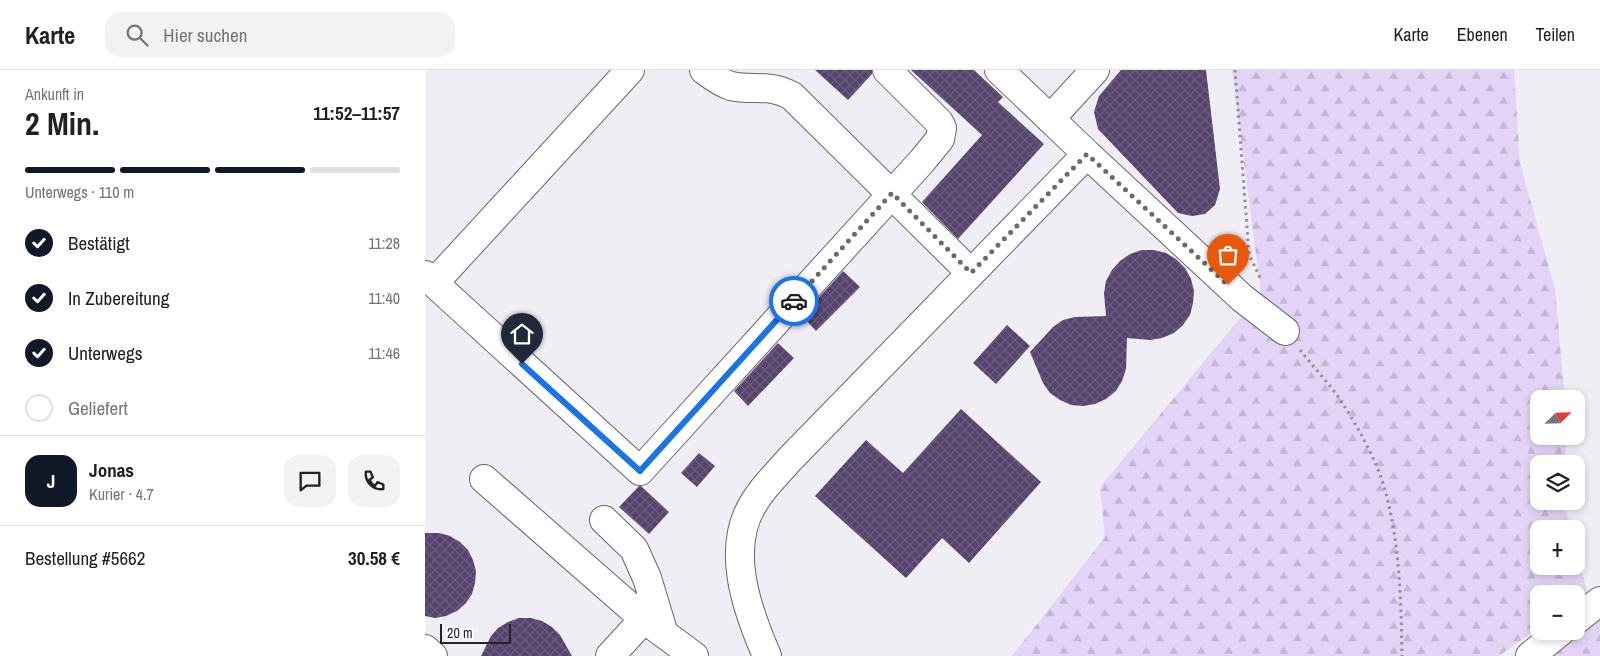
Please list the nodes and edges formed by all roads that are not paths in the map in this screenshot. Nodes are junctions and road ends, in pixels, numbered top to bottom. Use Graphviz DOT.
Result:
graph roads {
  1 [pos="630,70"];
  2 [pos="704,70"];
  3 [pos="887,70"];
  4 [pos="999,70"];
  5 [pos="1095,70"];
  6 [pos="750,78"];
  7 [pos="1050,119"];
  8 [pos="1087,154"];
  9 [pos="892,193"];
  10 [pos="971,273"];
  11 [pos="429,279"];
  12 [pos="1285,331"];
  13 [pos="484,478"];
  14 [pos="604,520"];
  15 [pos="1600,601"];
  16 [pos="1585,613"];
  17 [pos="654,626"];
  18 [pos="1550,640"];
  19 [pos="425,649"];
  20 [pos="433,656"];
  21 [pos="610,656"];
  22 [pos="694,656"];
  23 [pos="767,656"];
  24 [pos="1530,656"];
  1 -- 11 [label="street"];
  2 -- 6 [label="street"];
  3 -- 9 [label="street"];
  4 -- 7 [label="street"];
  5 -- 7 [label="street"];
  6 -- 9 [label="street"];
  7 -- 8 [label="street"];
  8 -- 10 [label="street"];
  8 -- 12 [label="street"];
  9 -- 10 [label="street"];
  9 -- 11 [label="street"];
  10 -- 23 [label="street"];
  13 -- 17 [label="street"];
  14 -- 17 [label="street"];
  15 -- 16 [label="street"];
  17 -- 21 [label="street"];
  17 -- 22 [label="street"];
  18 -- 24 [label="street"];
  19 -- 20 [label="street"];
}
